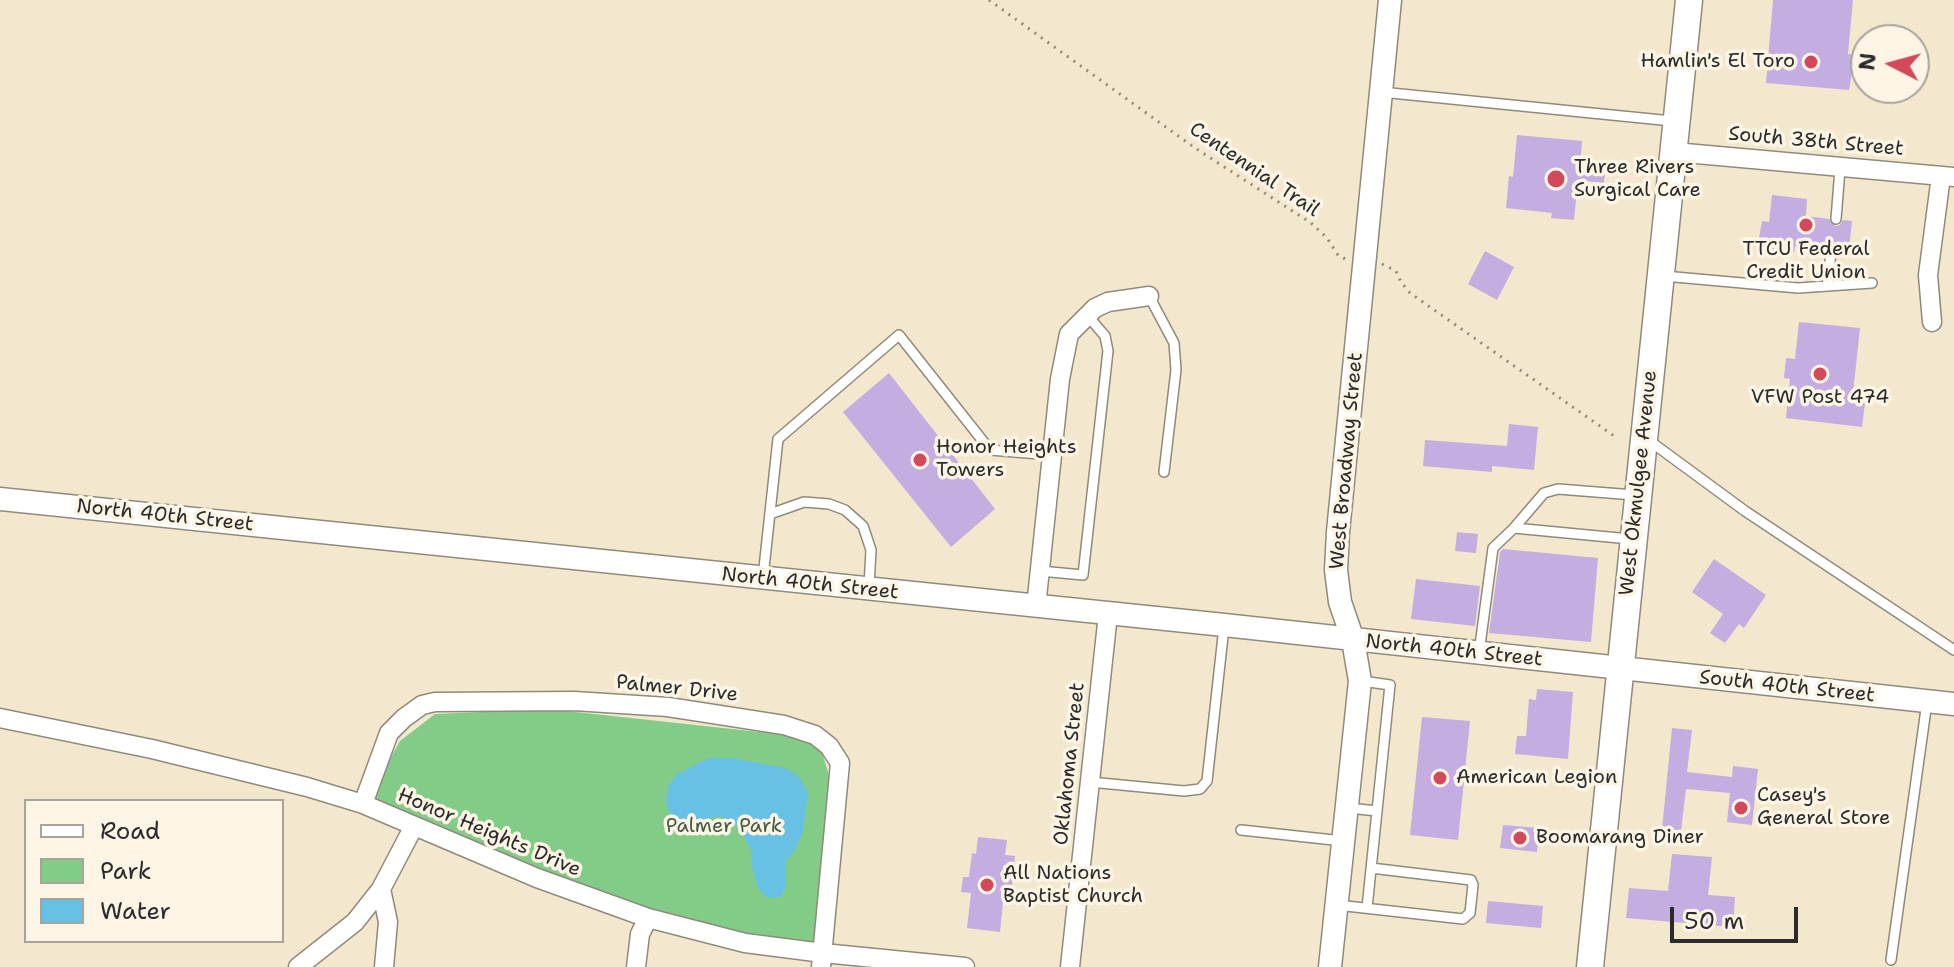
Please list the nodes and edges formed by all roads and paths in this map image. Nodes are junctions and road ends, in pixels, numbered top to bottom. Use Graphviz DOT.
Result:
graph roads {
  1 [pos="989,0"];
  2 [pos="1390,0"];
  3 [pos="1689,0"];
  4 [pos="1381,92"];
  5 [pos="1678,121"];
  6 [pos="1674,152"];
  7 [pos="1840,169"];
  8 [pos="1948,176"];
  9 [pos="1836,219"];
  10 [pos="1831,253"];
  11 [pos="1364,262"];
  12 [pos="1661,276"];
  13 [pos="1872,283"];
  14 [pos="1827,286"];
  15 [pos="1149,296"];
  16 [pos="1087,315"];
  17 [pos="1932,322"];
  18 [pos="1644,437"];
  19 [pos="1617,438"];
  20 [pos="1052,455"];
  21 [pos="1164,472"];
  22 [pos="1638,496"];
  23 [pos="0,499"];
  24 [pos="770,514"];
  25 [pos="1514,528"];
  26 [pos="1633,539"];
  27 [pos="1040,571"];
  28 [pos="762,579"];
  29 [pos="869,590"];
  30 [pos="1036,607"];
  31 [pos="1108,614"];
  32 [pos="1224,625"];
  33 [pos="1353,640"];
  34 [pos="1954,650"];
  35 [pos="1479,653"];
  36 [pos="1620,668"];
  37 [pos="1360,681"];
  38 [pos="1927,702"];
  39 [pos="1954,704"];
  40 [pos="0,718"];
  41 [pos="1090,782"];
  42 [pos="363,804"];
  43 [pos="1347,808"];
  44 [pos="1377,811"];
  45 [pos="414,826"];
  46 [pos="1241,830"];
  47 [pos="1343,841"];
  48 [pos="1371,868"];
  49 [pos="381,889"];
  50 [pos="1337,905"];
  51 [pos="1367,908"];
  52 [pos="648,918"];
  53 [pos="822,960"];
  54 [pos="1891,960"];
  55 [pos="298,967"];
  56 [pos="384,967"];
  57 [pos="636,967"];
  58 [pos="965,967"];
  59 [pos="1070,967"];
  60 [pos="1330,967"];
  61 [pos="1590,967"];
  1 -- 11 [label="path, Centennial Trail"];
  2 -- 4 [label="street, West Broadway Street"];
  3 -- 5 [label="main road, West Okmulgee Avenue"];
  4 -- 5 [label="lane"];
  4 -- 11 [label="street, West Broadway Street"];
  5 -- 6 [label="main road, West Okmulgee Avenue"];
  6 -- 7 [label="street, South 38th Street"];
  6 -- 12 [label="main road, West Okmulgee Avenue"];
  7 -- 8 [label="street, South 38th Street"];
  7 -- 9 [label="lane"];
  8 -- 17 [label="street"];
  10 -- 14 [label="lane"];
  11 -- 19 [label="path, Centennial Trail"];
  11 -- 33 [label="street, West Broadway Street"];
  12 -- 14 [label="lane"];
  12 -- 18 [label="main road, West Okmulgee Avenue"];
  13 -- 14 [label="lane"];
  15 -- 16 [label="street"];
  15 -- 21 [label="lane"];
  16 -- 20 [label="street"];
  16 -- 27 [label="lane"];
  18 -- 22 [label="main road, West Okmulgee Avenue"];
  18 -- 34 [label="lane"];
  20 -- 24 [label="lane"];
  20 -- 27 [label="street"];
  22 -- 25 [label="lane"];
  22 -- 26 [label="main road, West Okmulgee Avenue"];
  23 -- 28 [label="street, North 40th Street"];
  24 -- 28 [label="lane"];
  24 -- 29 [label="lane"];
  25 -- 26 [label="lane"];
  25 -- 35 [label="lane"];
  26 -- 36 [label="main road, West Okmulgee Avenue"];
  27 -- 30 [label="street"];
  28 -- 29 [label="street, North 40th Street"];
  29 -- 30 [label="street, North 40th Street"];
  30 -- 31 [label="street, North 40th Street"];
  31 -- 32 [label="street, North 40th Street"];
  31 -- 41 [label="street, Oklahoma Street"];
  32 -- 33 [label="street, North 40th Street"];
  32 -- 41 [label="lane"];
  33 -- 35 [label="street, North 40th Street"];
  33 -- 37 [label="street, West Broadway Street"];
  35 -- 36 [label="street, North 40th Street"];
  36 -- 38 [label="street, South 40th Street"];
  36 -- 61 [label="main road, West Okmulgee Avenue"];
  37 -- 43 [label="street, West Broadway Street"];
  37 -- 44 [label="lane"];
  38 -- 39 [label="street, South 40th Street"];
  38 -- 54 [label="lane"];
  40 -- 42 [label="street, Honor Heights Drive"];
  41 -- 59 [label="street, Oklahoma Street"];
  42 -- 45 [label="street, Honor Heights Drive"];
  42 -- 53 [label="street, Palmer Drive"];
  43 -- 44 [label="lane"];
  43 -- 47 [label="street, West Broadway Street"];
  44 -- 48 [label="lane"];
  45 -- 49 [label="street"];
  45 -- 52 [label="street, Honor Heights Drive"];
  46 -- 47 [label="lane"];
  47 -- 50 [label="street, West Broadway Street"];
  48 -- 51 [label="lane"];
  48 -- 51 [label="lane"];
  49 -- 55 [label="street"];
  49 -- 56 [label="street"];
  50 -- 51 [label="lane"];
  50 -- 60 [label="street, West Broadway Street"];
  52 -- 53 [label="street, Honor Heights Drive"];
  52 -- 57 [label="street"];
  53 -- 58 [label="street, Honor Heights Drive"];
}
